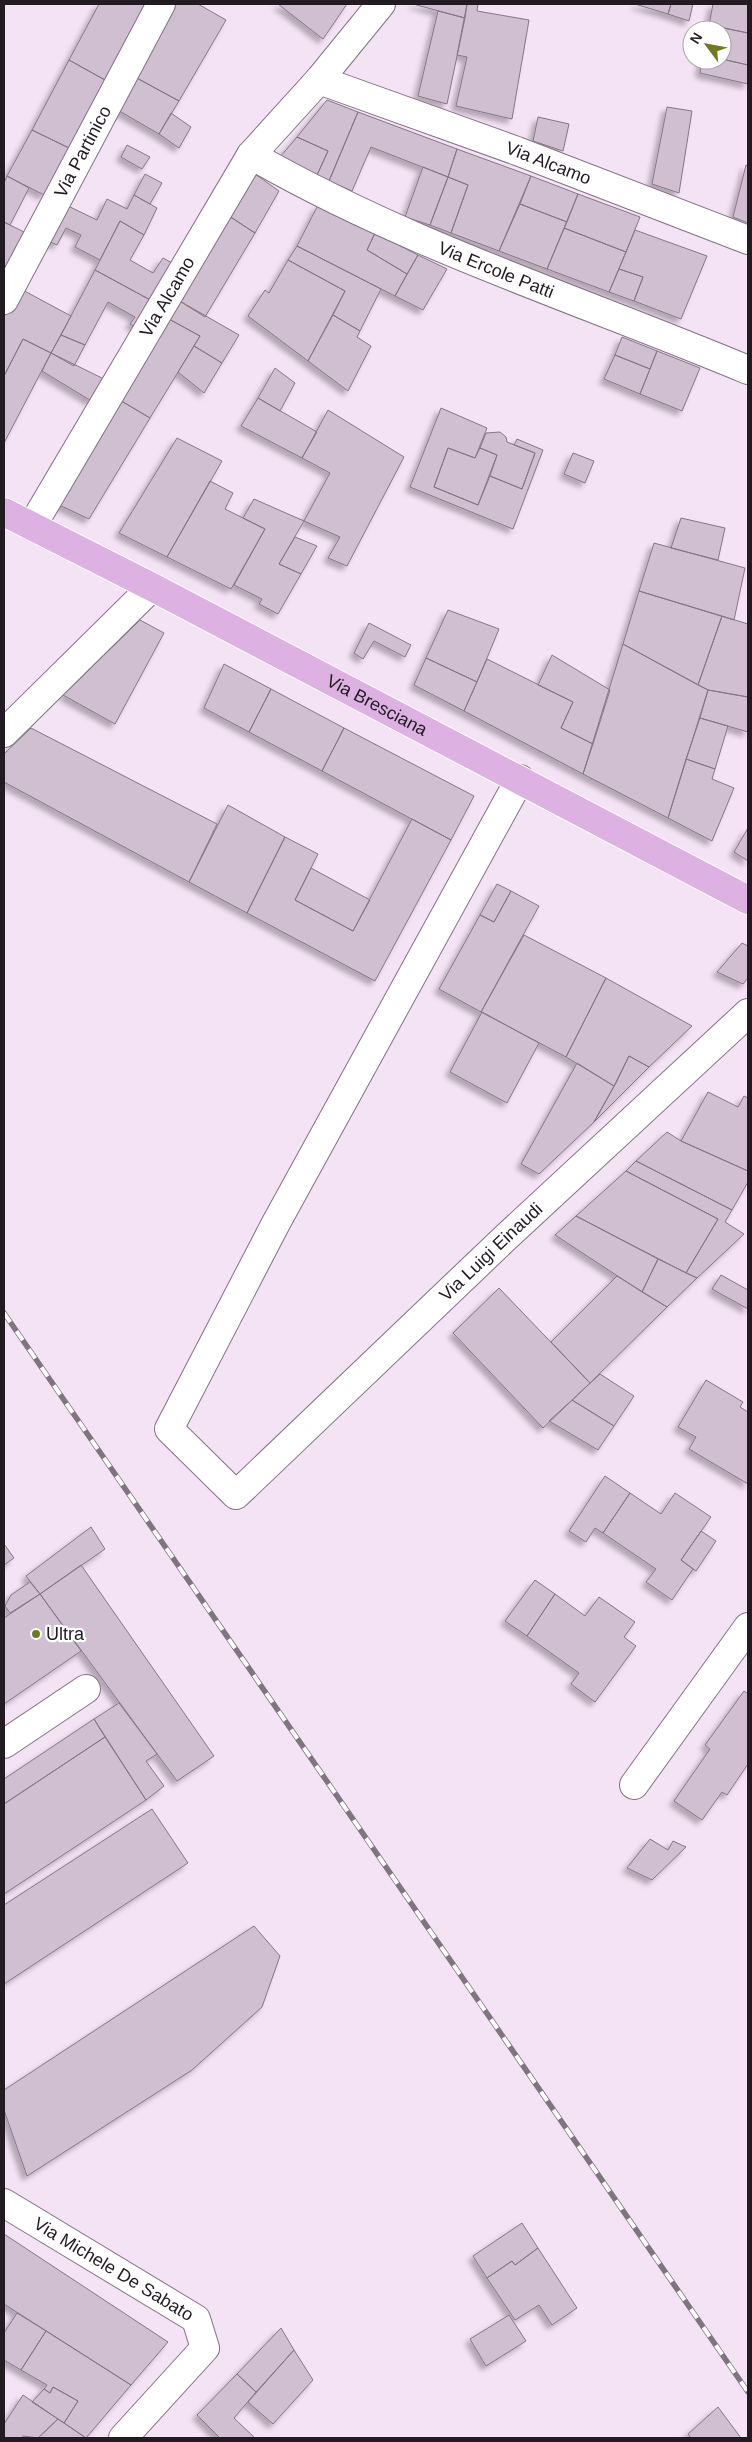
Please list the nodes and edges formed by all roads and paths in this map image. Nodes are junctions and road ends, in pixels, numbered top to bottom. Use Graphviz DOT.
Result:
graph roads {
  1 [pos="160,4"];
  2 [pos="381,4"];
  3 [pos="319,80"];
  4 [pos="251,155"];
  5 [pos="748,240"];
  6 [pos="4,300"];
  7 [pos="748,370"];
  8 [pos="4,512"];
  9 [pos="32,526"];
  10 [pos="152,586"];
  11 [pos="4,733"];
  12 [pos="520,779"];
  13 [pos="748,900"];
  14 [pos="748,1013"];
  15 [pos="748,1627"];
  16 [pos="86,1689"];
  17 [pos="4,1744"];
  18 [pos="634,1785"];
  19 [pos="4,2203"];
  20 [pos="124,2438"];
  1 -- 6 [label="street, Via Partinico"];
  2 -- 3 [label="street, Via Alcamo"];
  3 -- 4 [label="street, Via Alcamo"];
  3 -- 5 [label="street, Via Alcamo"];
  4 -- 7 [label="street, Via Ercole Patti"];
  4 -- 9 [label="street, Via Alcamo"];
  8 -- 9 [label="main road, Via Bresciana"];
  9 -- 10 [label="main road, Via Bresciana"];
  10 -- 11 [label="street"];
  10 -- 12 [label="main road, Via Bresciana"];
  12 -- 13 [label="main road, Via Bresciana"];
  12 -- 14 [label="street, Via Luigi Einaudi"];
  15 -- 18 [label="street"];
  16 -- 17 [label="street"];
  19 -- 20 [label="street, Via Michele De Sabato"];
}
